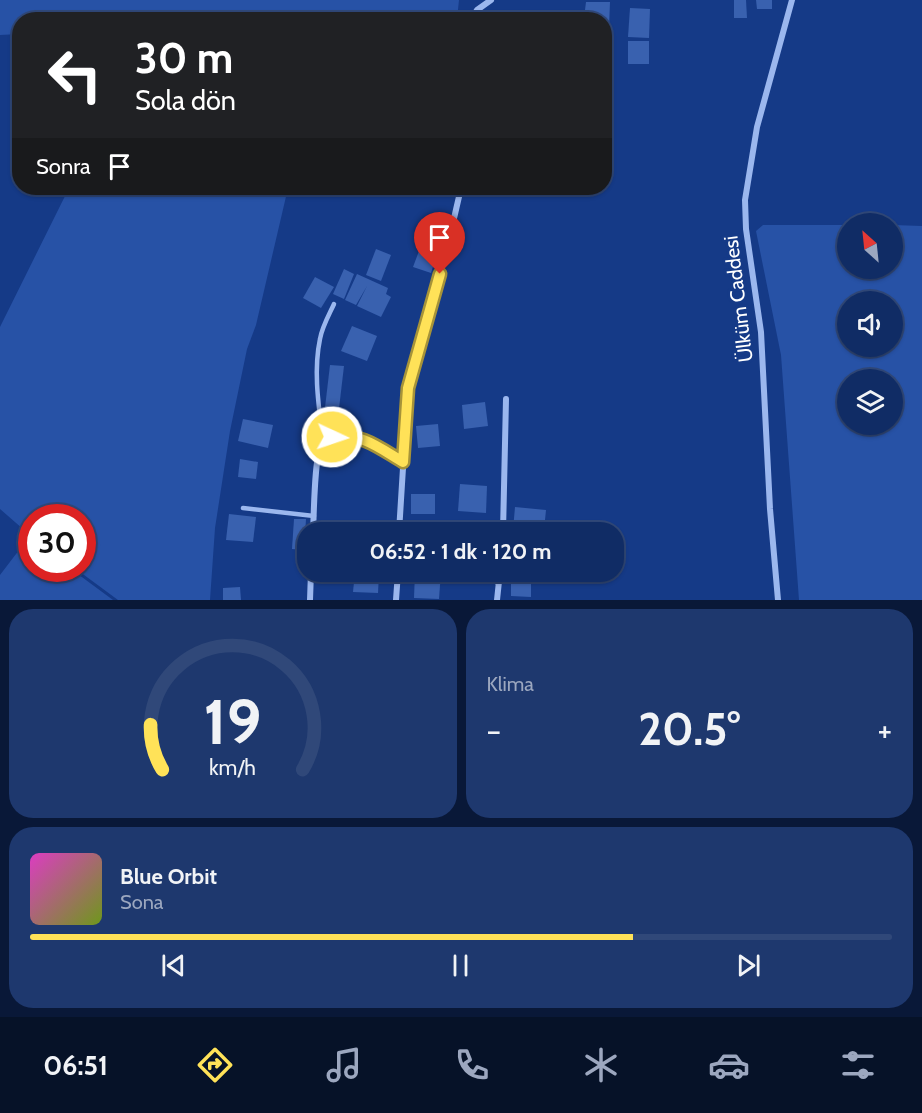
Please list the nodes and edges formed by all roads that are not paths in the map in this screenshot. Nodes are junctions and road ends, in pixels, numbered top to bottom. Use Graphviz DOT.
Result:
graph roads {
  1 [pos="490,0"];
  2 [pos="792,0"];
  3 [pos="476,12"];
  4 [pos="459,195"];
  5 [pos="334,304"];
  6 [pos="506,399"];
  7 [pos="323,441"];
  8 [pos="403,462"];
  9 [pos="243,508"];
  10 [pos="314,516"];
  11 [pos="314,522"];
  12 [pos="400,522"];
  13 [pos="503,522"];
  14 [pos="311,582"];
  15 [pos="397,582"];
  16 [pos="493,582"];
  17 [pos="498,584"];
  18 [pos="310,600"];
  19 [pos="396,600"];
  20 [pos="497,600"];
  21 [pos="778,600"];
  1 -- 3 [label="street"];
  2 -- 21 [label="street, Ülküm Caddesi"];
  4 -- 8 [label="street"];
  5 -- 7 [label="lane"];
  6 -- 13 [label="street"];
  7 -- 8 [label="street"];
  7 -- 10 [label="street"];
  8 -- 12 [label="street"];
  9 -- 10 [label="lane"];
  10 -- 11 [label="street"];
  14 -- 18 [label="street"];
  15 -- 19 [label="street"];
  16 -- 17 [label="lane"];
  17 -- 20 [label="street"];
}
